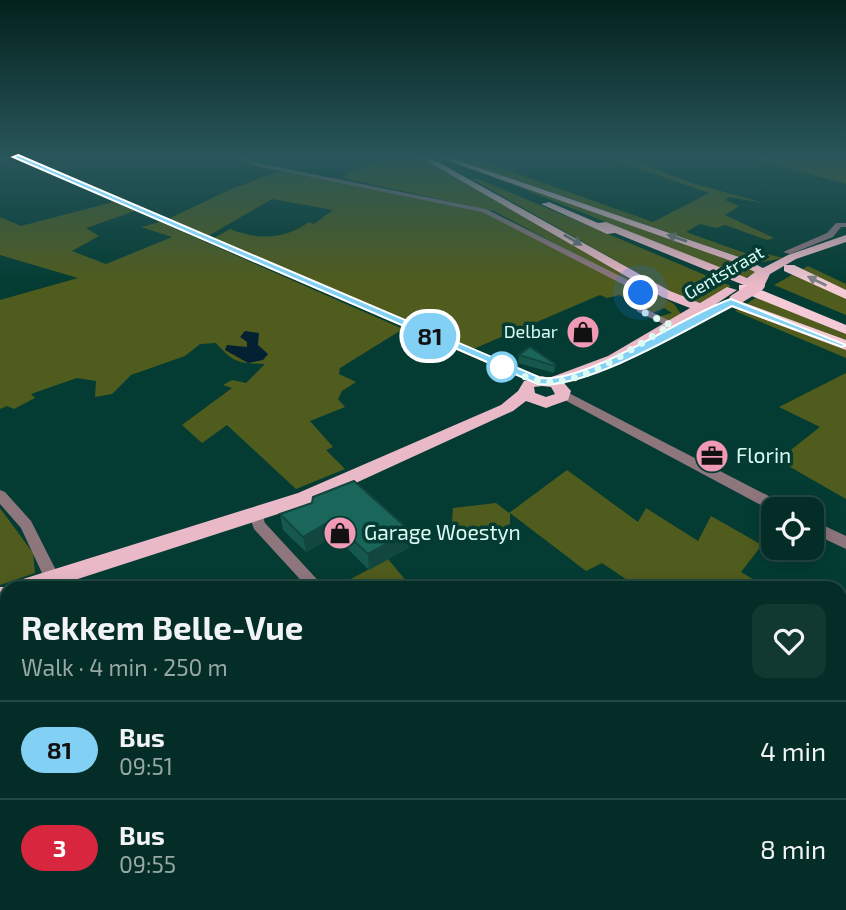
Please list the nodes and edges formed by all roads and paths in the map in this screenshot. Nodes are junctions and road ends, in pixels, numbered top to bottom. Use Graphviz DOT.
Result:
graph roads {
  1 [pos="115,199"];
  2 [pos="431,199"];
  3 [pos="501,199"];
  4 [pos="540,199"];
  5 [pos="565,199"];
  6 [pos="846,225"];
  7 [pos="845,238"];
  8 [pos="787,253"];
  9 [pos="750,285"];
  10 [pos="846,295"];
  11 [pos="696,311"];
  12 [pos="846,322"];
  13 [pos="676,327"];
  14 [pos="846,330"];
  15 [pos="846,345"];
  16 [pos="545,391"];
  17 [pos="0,495"];
  18 [pos="761,499"];
  19 [pos="256,516"];
  20 [pos="824,532"];
  21 [pos="846,543"];
  22 [pos="54,581"];
  23 [pos="61,581"];
  24 [pos="311,581"];
  1 -- 16 [label="main road"];
  2 -- 13 [label="street"];
  3 -- 11 [label="main road, one-way"];
  4 -- 9 [label="main road"];
  9 -- 5 [label="main road, one-way"];
  6 -- 8 [label="street, Gentstraat"];
  7 -- 9 [label="main road"];
  10 -- 9 [label="highway, one-way"];
  9 -- 11 [label="main road, Gentstraat"];
  9 -- 12 [label="highway"];
  9 -- 13 [label="main road"];
  9 -- 14 [label="highway"];
  9 -- 15 [label="highway"];
  11 -- 13 [label="main road, Gentstraat"];
  13 -- 16 [label="main road"];
  16 -- 18 [label="street"];
  16 -- 19 [label="main road"];
  17 -- 22 [label="street"];
  19 -- 23 [label="main road"];
  19 -- 24 [label="street"];
  20 -- 21 [label="street"];
}
